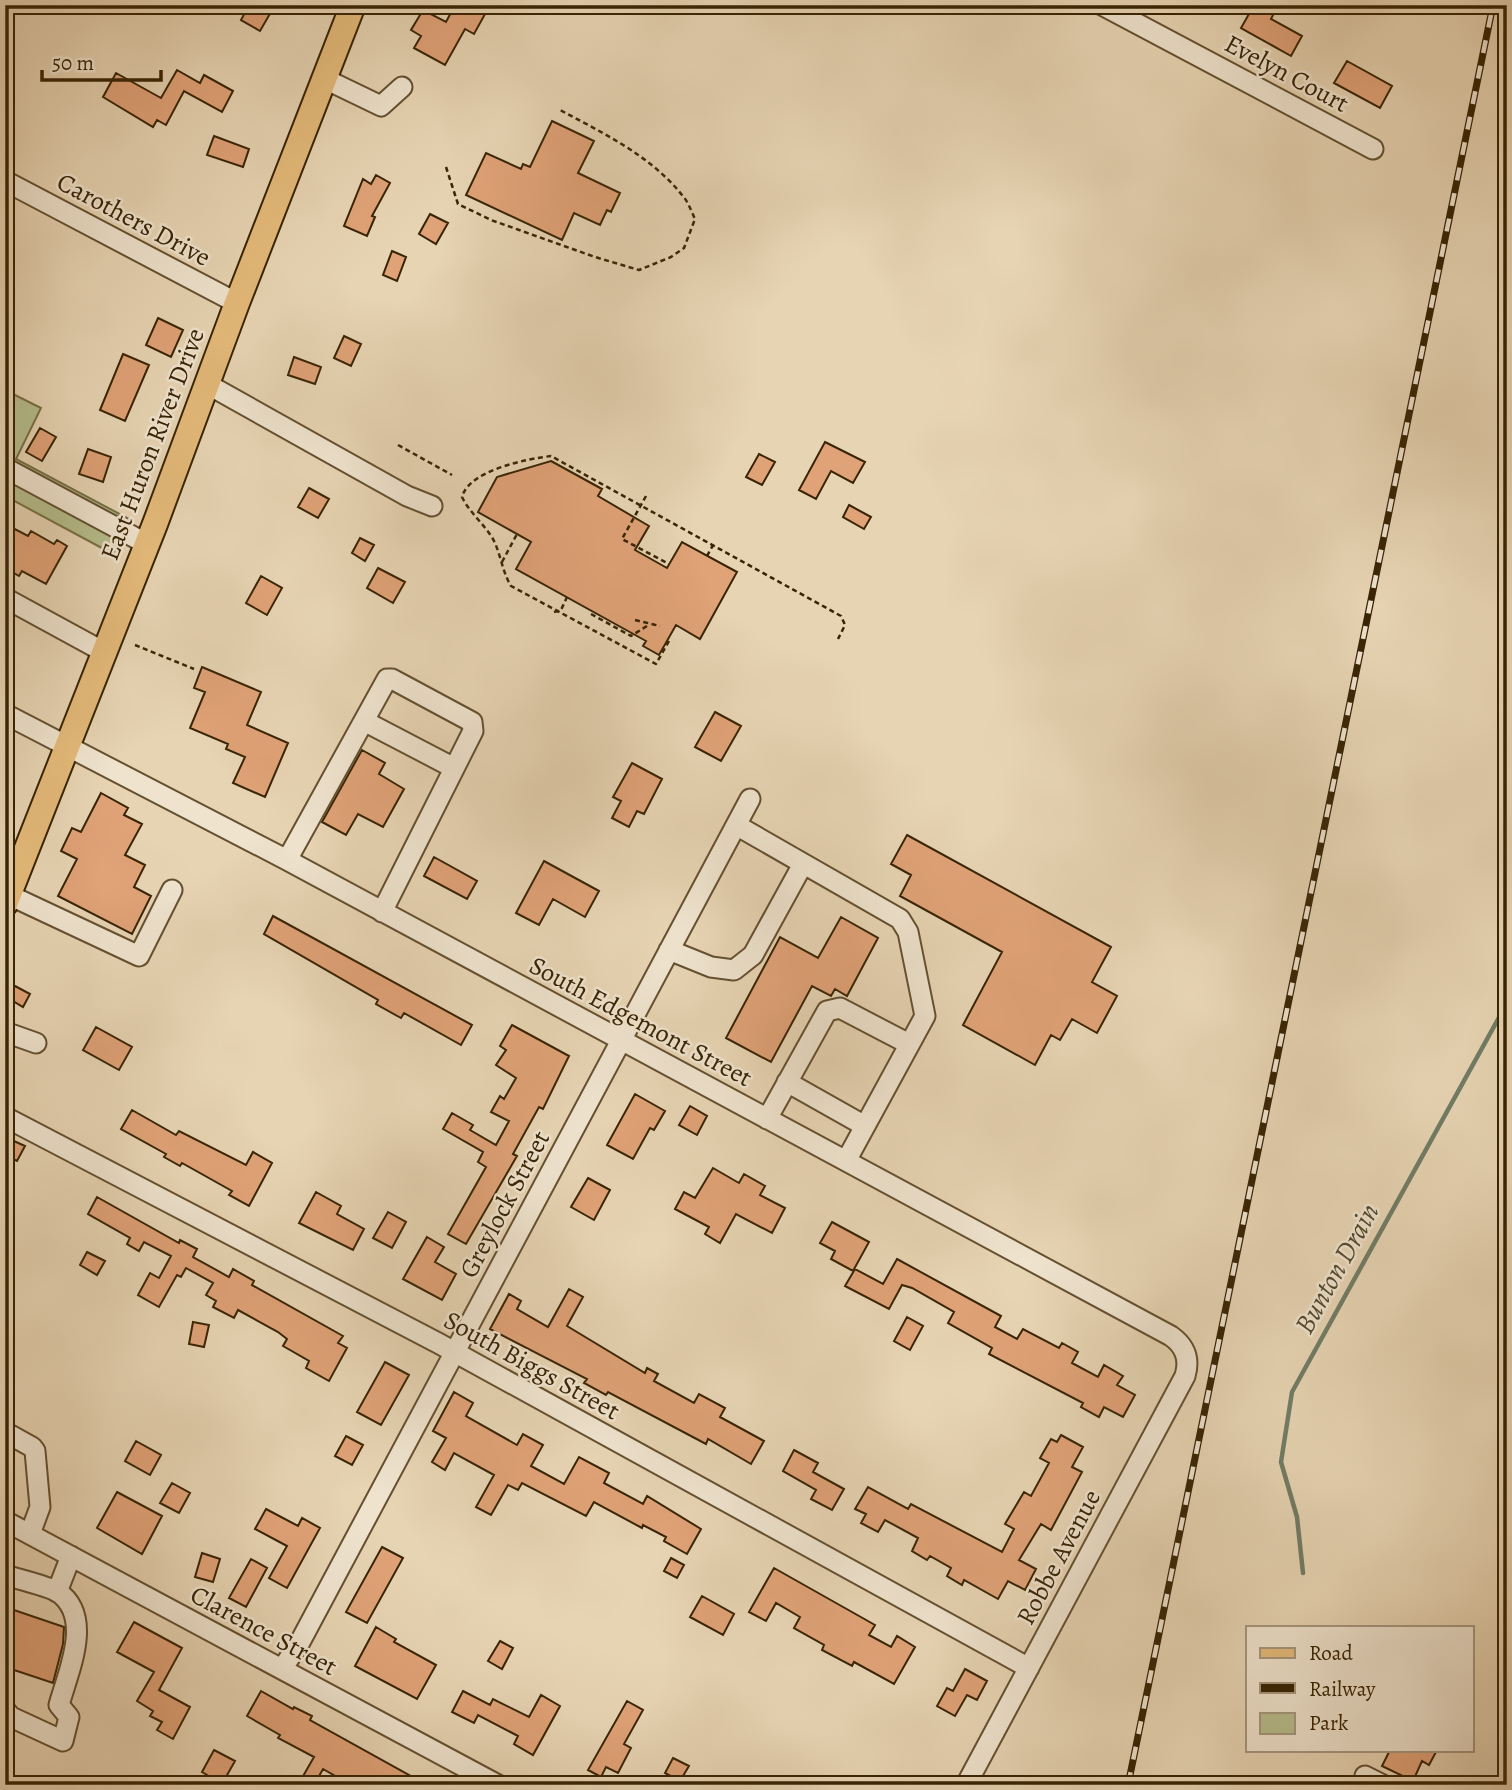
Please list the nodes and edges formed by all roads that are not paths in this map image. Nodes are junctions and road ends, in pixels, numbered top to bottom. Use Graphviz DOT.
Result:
graph roads {
  1 [pos="353,5"];
  2 [pos="1102,5"];
  3 [pos="325,79"];
  4 [pos="402,86"];
  5 [pos="1373,149"];
  6 [pos="5,181"];
  7 [pos="237,303"];
  8 [pos="207,384"];
  9 [pos="6,468"];
  10 [pos="432,506"];
  11 [pos="147,544"];
  12 [pos="5,598"];
  13 [pos="104,652"];
  14 [pos="5,714"];
  15 [pos="364,721"];
  16 [pos="67,745"];
  17 [pos="454,768"];
  18 [pos="750,799"];
  19 [pos="736,825"];
  20 [pos="287,860"];
  21 [pos="803,864"];
  22 [pos="172,890"];
  23 [pos="7,899"];
  24 [pos="382,912"];
  25 [pos="669,950"];
  26 [pos="5,1032"];
  27 [pos="620,1040"];
  28 [pos="36,1043"];
  29 [pos="909,1044"];
  30 [pos="788,1082"];
  31 [pos="5,1117"];
  32 [pos="767,1119"];
  33 [pos="865,1126"];
  34 [pos="846,1161"];
  35 [pos="1185,1351"];
  36 [pos="455,1353"];
  37 [pos="5,1432"];
  38 [pos="5,1521"];
  39 [pos="30,1534"];
  40 [pos="71,1556"];
  41 [pos="5,1575"];
  42 [pos="58,1592"];
  43 [pos="1029,1668"];
  44 [pos="282,1669"];
  45 [pos="5,1710"];
  46 [pos="498,1785"];
  47 [pos="966,1785"];
  1 -- 3 [label="main road, East Huron River Drive"];
  2 -- 5 [label="street, Evelyn Court"];
  3 -- 4 [label="street"];
  3 -- 7 [label="main road, East Huron River Drive"];
  6 -- 7 [label="street, Carothers Drive"];
  7 -- 8 [label="main road, East Huron River Drive"];
  8 -- 10 [label="street"];
  8 -- 11 [label="main road, East Huron River Drive"];
  9 -- 11 [label="street"];
  11 -- 13 [label="main road, East Huron River Drive"];
  12 -- 13 [label="street"];
  13 -- 16 [label="main road, East Huron River Drive"];
  14 -- 16 [label="street, South Edgemont Street"];
  15 -- 17 [label="street"];
  15 -- 17 [label="street"];
  15 -- 20 [label="street"];
  16 -- 20 [label="street, South Edgemont Street"];
  16 -- 23 [label="main road, East Huron River Drive"];
  17 -- 24 [label="street"];
  18 -- 19 [label="street, Greylock Street"];
  19 -- 21 [label="street"];
  19 -- 25 [label="street, Greylock Street"];
  20 -- 24 [label="street, South Edgemont Street"];
  21 -- 25 [label="street"];
  21 -- 29 [label="street"];
  22 -- 23 [label="street"];
  24 -- 27 [label="street, South Edgemont Street"];
  25 -- 27 [label="street, Greylock Street"];
  26 -- 28 [label="street"];
  27 -- 32 [label="street, South Edgemont Street"];
  27 -- 36 [label="street, Greylock Street"];
  29 -- 30 [label="street"];
  29 -- 33 [label="street"];
  30 -- 32 [label="street"];
  30 -- 33 [label="street"];
  31 -- 36 [label="street, South Biggs Street"];
  32 -- 34 [label="street, South Edgemont Street"];
  33 -- 34 [label="street"];
  34 -- 35 [label="street, South Edgemont Street"];
  35 -- 43 [label="street, Robbe Avenue"];
  36 -- 43 [label="street, South Biggs Street"];
  36 -- 44 [label="street, Greylock Street"];
  37 -- 39 [label="street"];
  38 -- 39 [label="street, Clarence Street"];
  39 -- 40 [label="street, Clarence Street"];
  40 -- 42 [label="street"];
  40 -- 44 [label="street, Clarence Street"];
  41 -- 42 [label="street"];
  42 -- 45 [label="street"];
  43 -- 47 [label="street, Robbe Avenue"];
  44 -- 46 [label="street, Clarence Street"];
}
